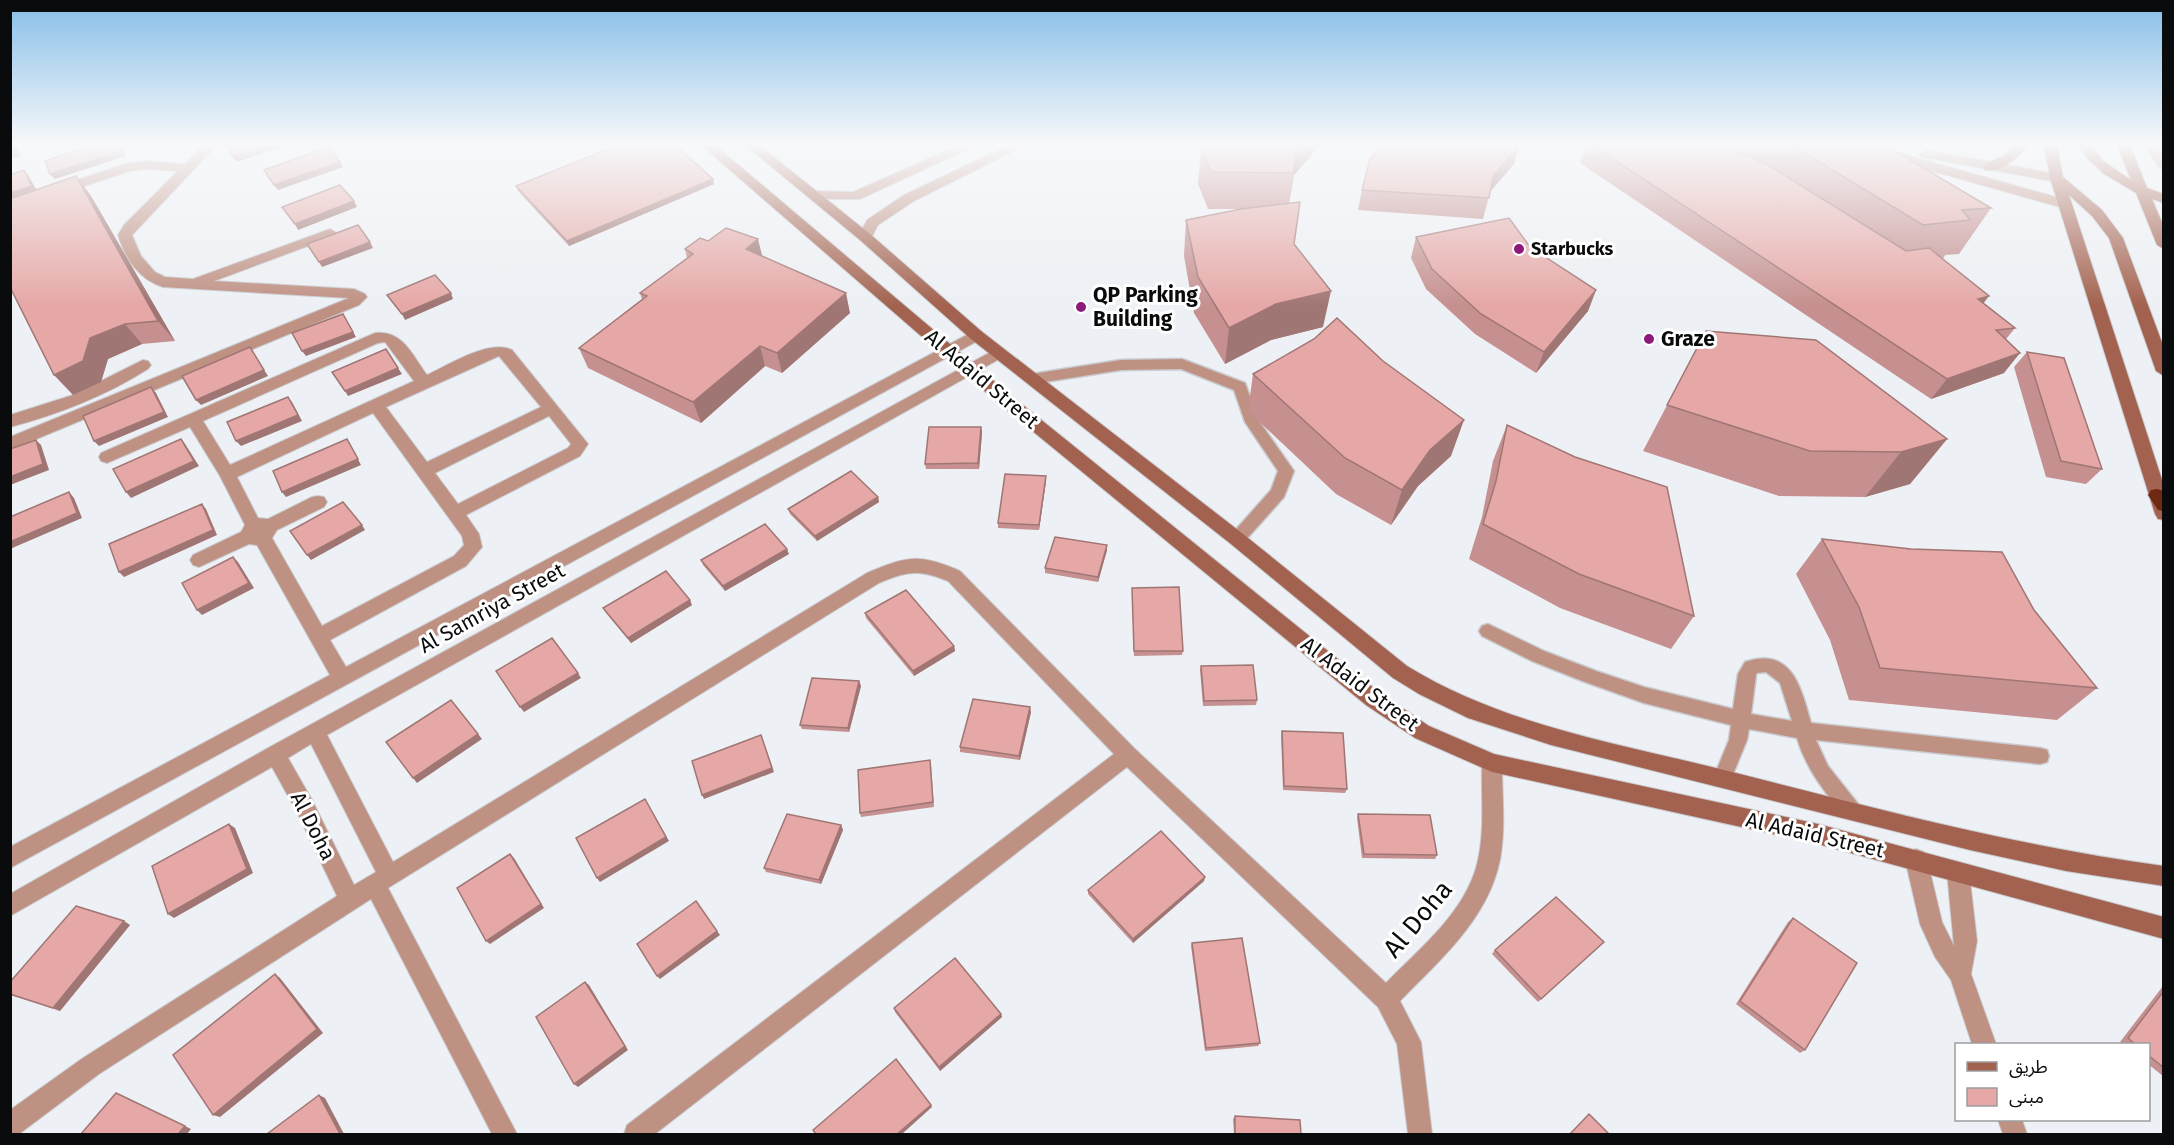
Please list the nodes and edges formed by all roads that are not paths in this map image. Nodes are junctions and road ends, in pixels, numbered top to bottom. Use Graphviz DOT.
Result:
graph roads {
  1 [pos="35,198"];
  2 [pos="159,198"];
  3 [pos="769,198"];
  4 [pos="818,198"];
  5 [pos="908,198"];
  6 [pos="2045,198"];
  7 [pos="2063,198"];
  8 [pos="2082,198"];
  9 [pos="2145,198"];
  10 [pos="2065,204"];
  11 [pos="10,207"];
  12 [pos="330,233"];
  13 [pos="865,237"];
  14 [pos="2163,245"];
  15 [pos="192,284"];
  16 [pos="976,335"];
  17 [pos="947,351"];
  18 [pos="998,353"];
  19 [pos="143,365"];
  20 [pos="969,369"];
  21 [pos="2163,371"];
  22 [pos="1032,379"];
  23 [pos="424,383"];
  24 [pos="376,405"];
  25 [pos="552,408"];
  26 [pos="193,418"];
  27 [pos="10,421"];
  28 [pos="10,444"];
  29 [pos="107,457"];
  30 [pos="424,471"];
  31 [pos="227,474"];
  32 [pos="2160,500"];
  33 [pos="318,502"];
  34 [pos="455,513"];
  35 [pos="2163,514"];
  36 [pos="259,531"];
  37 [pos="1237,539"];
  38 [pos="199,560"];
  39 [pos="1488,631"];
  40 [pos="318,637"];
  41 [pos="342,678"];
  42 [pos="1742,719"];
  43 [pos="315,732"];
  44 [pos="1802,732"];
  45 [pos="275,754"];
  46 [pos="1128,755"];
  47 [pos="2040,756"];
  48 [pos="1492,763"];
  49 [pos="1722,779"];
  50 [pos="1852,811"];
  51 [pos="10,858"];
  52 [pos="1916,859"];
  53 [pos="1958,872"];
  54 [pos="2163,876"];
  55 [pos="382,881"];
  56 [pos="350,900"];
  57 [pos="10,906"];
  58 [pos="2163,928"];
  59 [pos="1960,974"];
  60 [pos="1386,999"];
  61 [pos="1984,1043"];
  62 [pos="10,1125"];
  63 [pos="505,1134"];
  64 [pos="636,1134"];
  65 [pos="1420,1134"];
  1 -- 11 [label="street"];
  2 -- 15 [label="street"];
  3 -- 17 [label="street, Al Adaid Street"];
  4 -- 13 [label="street, Al Adaid Street"];
  5 -- 13 [label="street"];
  6 -- 10 [label="street"];
  7 -- 10 [label="street"];
  8 -- 21 [label="street"];
  9 -- 14 [label="street"];
  10 -- 32 [label="street"];
  12 -- 15 [label="street"];
  13 -- 16 [label="street, Al Adaid Street"];
  15 -- 28 [label="street"];
  16 -- 17 [label="street, Al Samriya Street"];
  16 -- 18 [label="street, Al Adaid Street"];
  17 -- 20 [label="street, Al Adaid Street"];
  17 -- 41 [label="street, Al Samriya Street"];
  18 -- 20 [label="street, Al Samriya Street"];
  18 -- 22 [label="street, Al Adaid Street"];
  19 -- 27 [label="street"];
  20 -- 43 [label="street, Al Samriya Street"];
  20 -- 48 [label="street, Al Adaid Street"];
  22 -- 37 [label="street, Al Adaid Street"];
  22 -- 37 [label="lane"];
  23 -- 24 [label="street"];
  23 -- 25 [label="street"];
  23 -- 26 [label="street"];
  24 -- 30 [label="street"];
  24 -- 31 [label="street"];
  25 -- 30 [label="street"];
  25 -- 34 [label="street"];
  26 -- 29 [label="street"];
  26 -- 31 [label="street"];
  30 -- 34 [label="street"];
  31 -- 36 [label="street"];
  32 -- 35 [label="street"];
  33 -- 36 [label="street"];
  34 -- 40 [label="street"];
  36 -- 38 [label="street"];
  36 -- 40 [label="street"];
  37 -- 49 [label="street, Al Adaid Street"];
  39 -- 42 [label="lane"];
  40 -- 41 [label="street"];
  41 -- 51 [label="street, Al Samriya Street"];
  42 -- 44 [label="lane"];
  42 -- 44 [label="lane"];
  42 -- 49 [label="lane"];
  43 -- 45 [label="street, Al Samriya Street"];
  43 -- 55 [label="street"];
  44 -- 47 [label="lane"];
  44 -- 50 [label="lane"];
  45 -- 56 [label="street, Al Doha"];
  45 -- 57 [label="street, Al Samriya Street"];
  46 -- 55 [label="street"];
  46 -- 60 [label="street"];
  46 -- 64 [label="street"];
  48 -- 52 [label="street, Al Adaid Street"];
  48 -- 60 [label="street, Al Doha"];
  49 -- 50 [label="street, Al Adaid Street"];
  50 -- 54 [label="street, Al Adaid Street"];
  52 -- 53 [label="street, Al Adaid Street"];
  52 -- 59 [label="street"];
  53 -- 58 [label="street, Al Adaid Street"];
  53 -- 59 [label="street"];
  55 -- 56 [label="street"];
  55 -- 63 [label="street"];
  56 -- 62 [label="street"];
  59 -- 61 [label="street"];
  60 -- 65 [label="street"];
}
